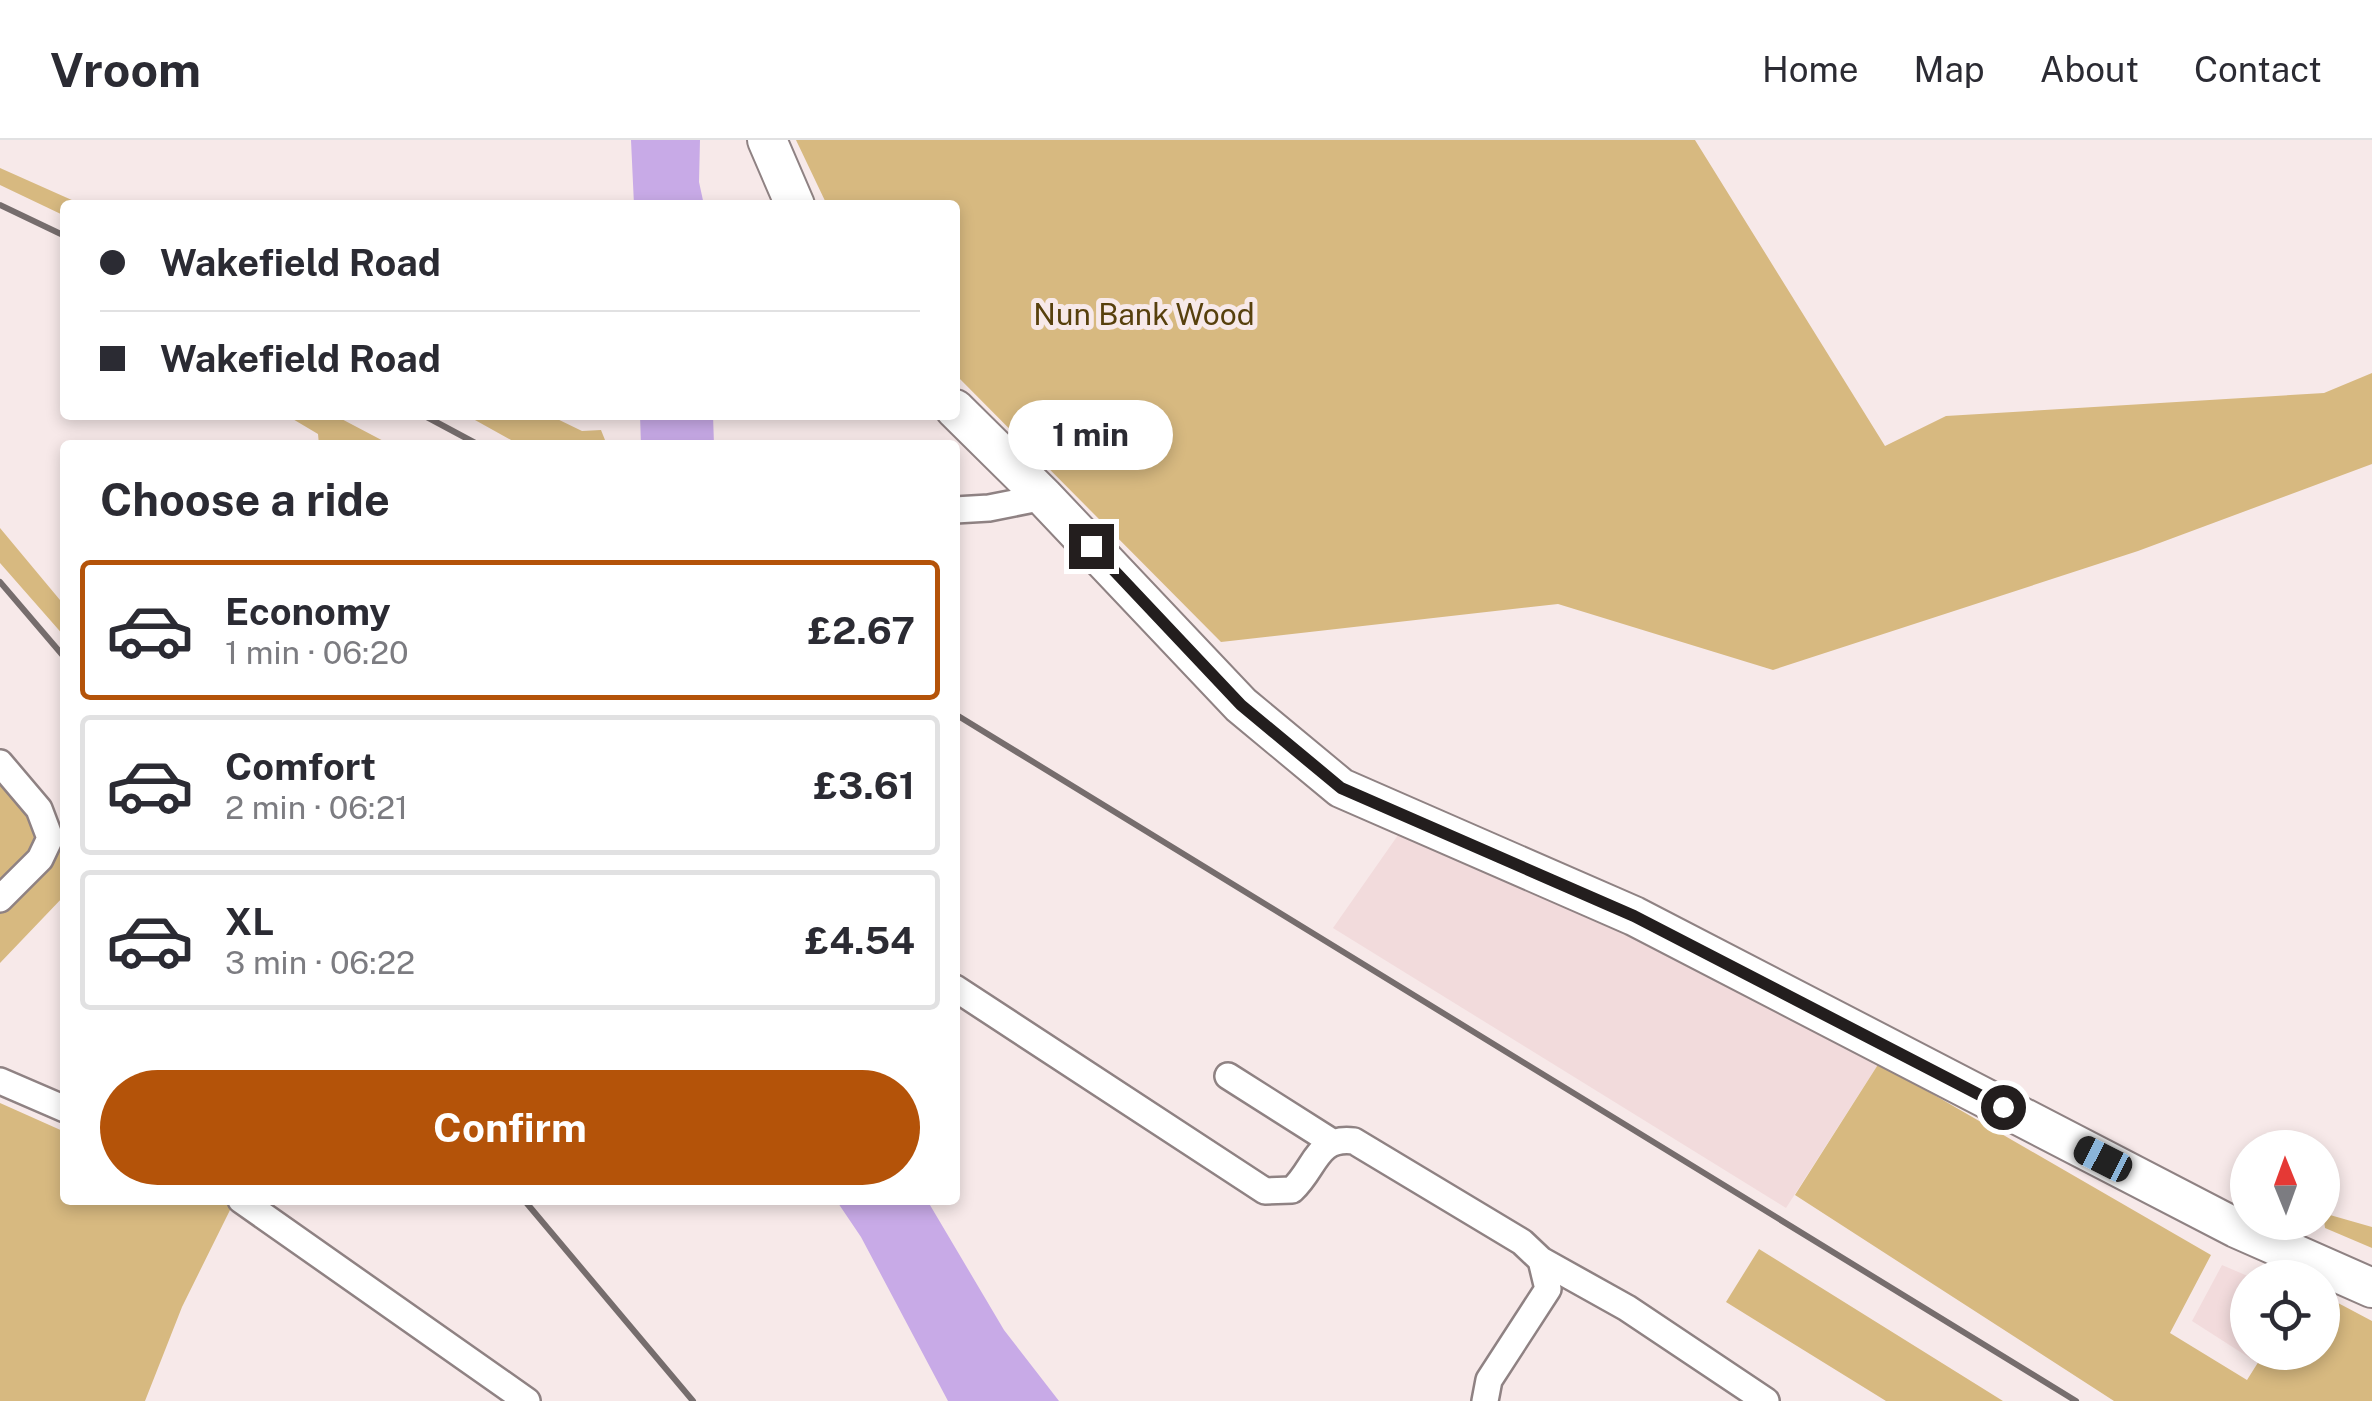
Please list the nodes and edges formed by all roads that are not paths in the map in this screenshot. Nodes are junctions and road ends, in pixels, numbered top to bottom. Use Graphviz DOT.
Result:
graph roads {
  1 [pos="767,140"];
  2 [pos="792,200"];
  3 [pos="960,414"];
  4 [pos="1044,497"];
  5 [pos="960,510"];
  6 [pos="0,762"];
  7 [pos="0,899"];
  8 [pos="960,991"];
  9 [pos="1228,1076"];
  10 [pos="0,1082"];
  11 [pos="60,1107"];
  12 [pos="1332,1142"];
  13 [pos="248,1205"];
  14 [pos="1541,1260"];
  15 [pos="2372,1288"];
  16 [pos="527,1401"];
  17 [pos="1485,1401"];
  18 [pos="1766,1401"];
  1 -- 2 [label="highway"];
  3 -- 4 [label="highway"];
  4 -- 5 [label="street"];
  4 -- 15 [label="highway"];
  6 -- 7 [label="street"];
  8 -- 12 [label="street"];
  9 -- 12 [label="street"];
  10 -- 11 [label="street"];
  12 -- 14 [label="street"];
  13 -- 16 [label="street"];
  14 -- 17 [label="street"];
  14 -- 18 [label="street"];
}
